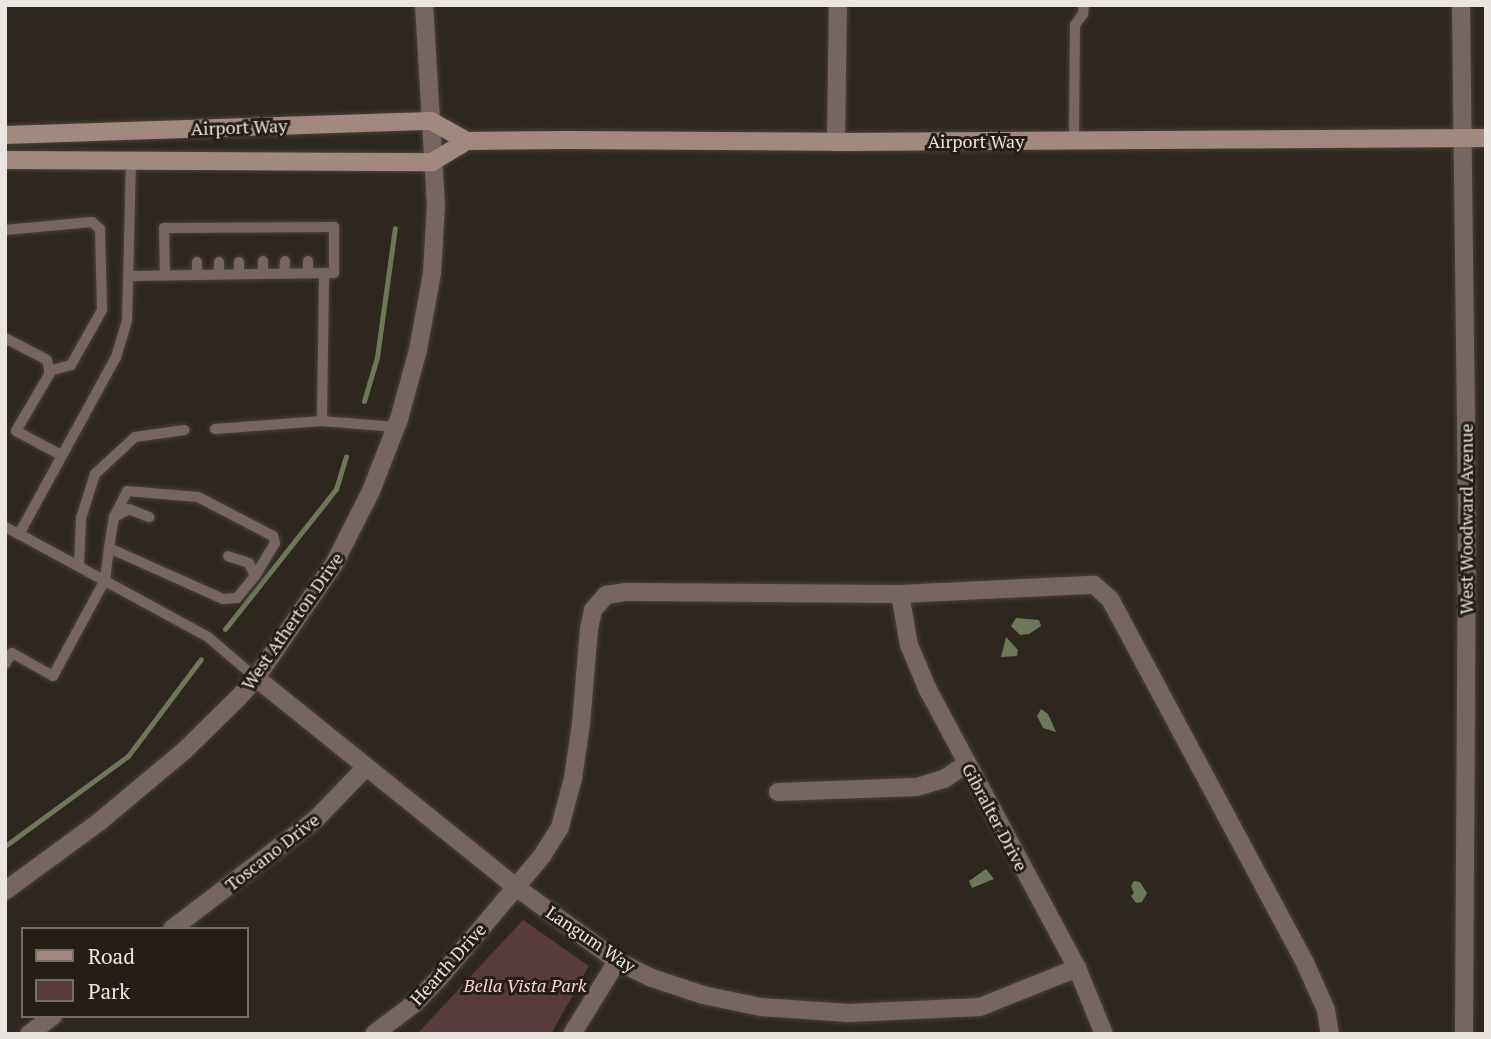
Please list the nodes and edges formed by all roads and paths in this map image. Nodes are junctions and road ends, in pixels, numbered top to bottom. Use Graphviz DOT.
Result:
graph roads {
  1 [pos="424,5"];
  2 [pos="838,5"];
  3 [pos="1084,5"];
  4 [pos="1461,5"];
  5 [pos="431,121"];
  6 [pos="5,135"];
  7 [pos="1463,137"];
  8 [pos="1486,138"];
  9 [pos="1074,141"];
  10 [pos="467,142"];
  11 [pos="836,142"];
  12 [pos="5,160"];
  13 [pos="131,160"];
  14 [pos="432,162"];
  15 [pos="5,229"];
  16 [pos="262,261"];
  17 [pos="285,261"];
  18 [pos="308,261"];
  19 [pos="197,262"];
  20 [pos="219,262"];
  21 [pos="239,262"];
  22 [pos="284,273"];
  23 [pos="308,273"];
  24 [pos="324,273"];
  25 [pos="219,274"];
  26 [pos="239,274"];
  27 [pos="262,274"];
  28 [pos="165,275"];
  29 [pos="197,275"];
  30 [pos="128,276"];
  31 [pos="5,338"];
  32 [pos="49,371"];
  33 [pos="322,421"];
  34 [pos="396,427"];
  35 [pos="215,429"];
  36 [pos="185,430"];
  37 [pos="61,455"];
  38 [pos="114,517"];
  39 [pos="149,517"];
  40 [pos="5,527"];
  41 [pos="19,534"];
  42 [pos="109,548"];
  43 [pos="228,555"];
  44 [pos="79,565"];
  45 [pos="255,576"];
  46 [pos="104,580"];
  47 [pos="900,594"];
  48 [pos="5,664"];
  49 [pos="256,678"];
  50 [pos="967,764"];
  51 [pos="366,767"];
  52 [pos="778,792"];
  53 [pos="516,887"];
  54 [pos="5,891"];
  55 [pos="175,927"];
  56 [pos="617,961"];
  57 [pos="1077,968"];
  58 [pos="50,1018"];
  59 [pos="29,1034"];
  60 [pos="374,1034"];
  61 [pos="572,1034"];
  62 [pos="1104,1034"];
  63 [pos="1330,1034"];
  64 [pos="1464,1034"];
  1 -- 5 [label="street, West Atherton Drive"];
  2 -- 11 [label="street"];
  3 -- 9 [label="lane"];
  4 -- 7 [label="street, West Woodward Avenue"];
  5 -- 6 [label="main road, Airport Way"];
  5 -- 10 [label="main road"];
  5 -- 14 [label="street, West Atherton Drive"];
  7 -- 8 [label="main road, Airport Way"];
  7 -- 9 [label="main road, Airport Way"];
  7 -- 64 [label="street, West Woodward Avenue"];
  9 -- 11 [label="main road, Airport Way"];
  10 -- 11 [label="main road, Airport Way"];
  10 -- 14 [label="main road, Airport Way"];
  12 -- 13 [label="main road, Airport Way"];
  13 -- 14 [label="main road, Airport Way"];
  13 -- 30 [label="lane"];
  14 -- 34 [label="street, West Atherton Drive"];
  15 -- 32 [label="lane"];
  16 -- 27 [label="lane"];
  17 -- 22 [label="lane"];
  18 -- 23 [label="lane"];
  19 -- 29 [label="lane"];
  20 -- 25 [label="lane"];
  21 -- 26 [label="lane"];
  22 -- 23 [label="lane"];
  22 -- 27 [label="lane"];
  23 -- 24 [label="lane"];
  24 -- 28 [label="lane"];
  24 -- 33 [label="lane"];
  25 -- 26 [label="lane"];
  25 -- 29 [label="lane"];
  26 -- 27 [label="lane"];
  28 -- 29 [label="lane"];
  28 -- 30 [label="lane"];
  30 -- 37 [label="lane"];
  31 -- 32 [label="lane"];
  32 -- 37 [label="lane"];
  33 -- 34 [label="lane"];
  33 -- 35 [label="lane"];
  34 -- 49 [label="street, West Atherton Drive"];
  36 -- 44 [label="lane"];
  37 -- 41 [label="lane"];
  38 -- 39 [label="lane"];
  38 -- 42 [label="lane"];
  38 -- 45 [label="lane"];
  40 -- 41 [label="lane"];
  41 -- 44 [label="lane"];
  42 -- 45 [label="lane"];
  42 -- 46 [label="lane"];
  43 -- 45 [label="lane"];
  44 -- 46 [label="lane"];
  46 -- 48 [label="lane"];
  46 -- 49 [label="lane"];
  47 -- 50 [label="street, Gibralter Drive"];
  47 -- 53 [label="street, Hearth Drive"];
  47 -- 63 [label="street"];
  49 -- 51 [label="street, Langum Way"];
  49 -- 54 [label="street, West Atherton Drive"];
  50 -- 52 [label="street"];
  50 -- 57 [label="street, Gibralter Drive"];
  51 -- 53 [label="street, Langum Way"];
  51 -- 55 [label="street, Toscano Drive"];
  53 -- 56 [label="street, Langum Way"];
  53 -- 60 [label="street, Hearth Drive"];
  56 -- 57 [label="street, Langum Way"];
  56 -- 61 [label="street"];
  57 -- 62 [label="street, Gibralter Drive"];
  58 -- 59 [label="street"];
}
